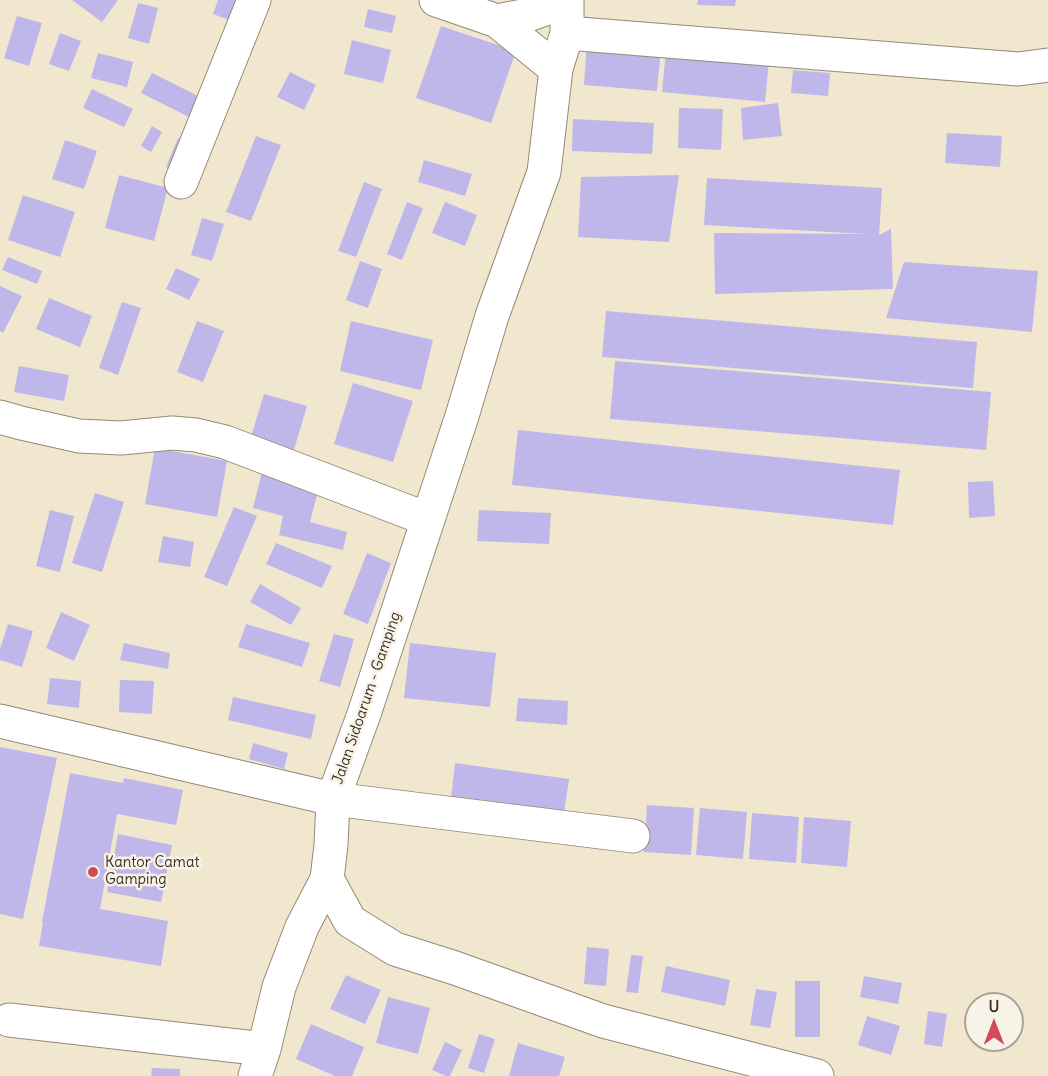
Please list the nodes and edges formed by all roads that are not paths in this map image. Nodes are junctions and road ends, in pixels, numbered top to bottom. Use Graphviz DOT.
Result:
graph roads {
  1 [pos="254,0"];
  2 [pos="436,0"];
  3 [pos="567,1"];
  4 [pos="497,21"];
  5 [pos="567,33"];
  6 [pos="1048,65"];
  7 [pos="556,69"];
  8 [pos="181,182"];
  9 [pos="0,417"];
  10 [pos="427,519"];
  11 [pos="0,721"];
  12 [pos="333,799"];
  13 [pos="633,836"];
  14 [pos="327,879"];
  15 [pos="9,1020"];
  16 [pos="259,1062"];
  17 [pos="817,1076"];
  1 -- 8 [label="street"];
  2 -- 4 [label="street"];
  3 -- 4 [label="street"];
  3 -- 5 [label="street, Jalan Sidoarum - Gamping"];
  4 -- 7 [label="street"];
  5 -- 6 [label="street"];
  5 -- 7 [label="street, Jalan Sidoarum - Gamping"];
  7 -- 10 [label="street, Jalan Sidoarum - Gamping"];
  9 -- 10 [label="street"];
  10 -- 12 [label="street, Jalan Sidoarum - Gamping"];
  11 -- 12 [label="street"];
  12 -- 13 [label="street"];
  12 -- 14 [label="street, Jalan Sidoarum - Gamping"];
  14 -- 16 [label="street"];
  14 -- 17 [label="street"];
  15 -- 16 [label="street"];
}
